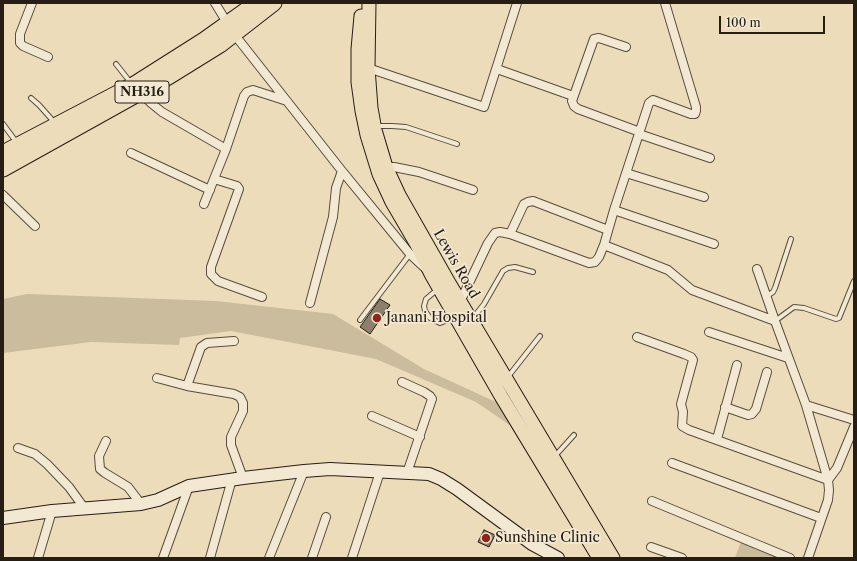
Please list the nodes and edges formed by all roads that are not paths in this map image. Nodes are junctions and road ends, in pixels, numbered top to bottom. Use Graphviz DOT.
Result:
graph roads {
  1 [pos="32,3"];
  2 [pos="256,3"];
  3 [pos="274,3"];
  4 [pos="362,3"];
  5 [pos="369,3"];
  6 [pos="518,3"];
  7 [pos="666,3"];
  8 [pos="217,4"];
  9 [pos="230,28"];
  10 [pos="626,47"];
  11 [pos="48,57"];
  12 [pos="116,64"];
  13 [pos="368,68"];
  14 [pos="497,69"];
  15 [pos="137,89"];
  16 [pos="574,96"];
  17 [pos="31,98"];
  18 [pos="287,101"];
  19 [pos="3,124"];
  20 [pos="56,125"];
  21 [pos="374,126"];
  22 [pos="639,133"];
  23 [pos="457,144"];
  24 [pos="18,145"];
  25 [pos="226,149"];
  26 [pos="3,153"];
  27 [pos="130,153"];
  28 [pos="710,158"];
  29 [pos="386,167"];
  30 [pos="3,169"];
  31 [pos="342,171"];
  32 [pos="626,173"];
  33 [pos="214,179"];
  34 [pos="210,190"];
  35 [pos="473,190"];
  36 [pos="3,195"];
  37 [pos="704,197"];
  38 [pos="204,204"];
  39 [pos="614,210"];
  40 [pos="35,226"];
  41 [pos="608,230"];
  42 [pos="510,234"];
  43 [pos="791,239"];
  44 [pos="714,244"];
  45 [pos="604,245"];
  46 [pos="410,254"];
  47 [pos="757,268"];
  48 [pos="533,272"];
  49 [pos="431,274"];
  50 [pos="854,281"];
  51 [pos="444,285"];
  52 [pos="768,296"];
  53 [pos="262,297"];
  54 [pos="310,303"];
  55 [pos="463,313"];
  56 [pos="360,320"];
  57 [pos="775,321"];
  58 [pos="709,332"];
  59 [pos="540,336"];
  60 [pos="637,337"];
  61 [pos="234,341"];
  62 [pos="788,358"];
  63 [pos="737,365"];
  64 [pos="767,372"];
  65 [pos="157,378"];
  66 [pos="506,379"];
  67 [pos="402,382"];
  68 [pos="187,386"];
  69 [pos="806,405"];
  70 [pos="725,407"];
  71 [pos="372,416"];
  72 [pos="854,420"];
  73 [pos="854,427"];
  74 [pos="528,429"];
  75 [pos="574,435"];
  76 [pos="420,437"];
  77 [pos="106,440"];
  78 [pos="716,440"];
  79 [pos="18,448"];
  80 [pos="553,459"];
  81 [pos="672,463"];
  82 [pos="304,471"];
  83 [pos="380,472"];
  84 [pos="407,473"];
  85 [pos="238,478"];
  86 [pos="828,480"];
  87 [pos="189,486"];
  88 [pos="652,501"];
  89 [pos="141,504"];
  90 [pos="85,509"];
  91 [pos="52,511"];
  92 [pos="326,517"];
  93 [pos="3,518"];
  94 [pos="821,518"];
  95 [pos="592,534"];
  96 [pos="651,547"];
  97 [pos="38,558"];
  98 [pos="163,558"];
  99 [pos="210,558"];
  100 [pos="269,558"];
  101 [pos="312,558"];
  102 [pos="352,558"];
  103 [pos="558,558"];
  104 [pos="599,558"];
  105 [pos="613,558"];
  106 [pos="682,558"];
  107 [pos="790,558"];
  108 [pos="808,558"];
  1 -- 11 [label="street"];
  2 -- 9 [label="highway, NH316"];
  3 -- 9 [label="highway, NH316"];
  4 -- 49 [label="main road, Lewis Road"];
  5 -- 13 [label="main road, Lewis Road"];
  6 -- 14 [label="street"];
  7 -- 22 [label="street"];
  8 -- 9 [label="street"];
  9 -- 15 [label="highway, NH316"];
  9 -- 18 [label="street"];
  10 -- 16 [label="street"];
  12 -- 15 [label="lane"];
  13 -- 14 [label="street"];
  13 -- 21 [label="main road, Lewis Road"];
  14 -- 16 [label="street"];
  15 -- 20 [label="highway, NH316"];
  15 -- 25 [label="street"];
  15 -- 30 [label="highway, NH316"];
  16 -- 22 [label="street"];
  17 -- 20 [label="lane"];
  18 -- 25 [label="street"];
  18 -- 31 [label="street"];
  19 -- 24 [label="lane"];
  20 -- 24 [label="highway, NH316"];
  21 -- 23 [label="lane"];
  21 -- 29 [label="main road, Lewis Road"];
  22 -- 28 [label="street"];
  22 -- 32 [label="street"];
  24 -- 26 [label="highway, NH316"];
  25 -- 33 [label="street"];
  27 -- 34 [label="street"];
  29 -- 35 [label="street"];
  29 -- 51 [label="main road, Lewis Road"];
  31 -- 46 [label="street"];
  31 -- 54 [label="street"];
  32 -- 37 [label="street"];
  32 -- 39 [label="street"];
  33 -- 34 [label="street"];
  33 -- 53 [label="street"];
  34 -- 38 [label="street"];
  36 -- 40 [label="street"];
  39 -- 41 [label="street"];
  39 -- 44 [label="street"];
  41 -- 42 [label="street"];
  41 -- 45 [label="street"];
  42 -- 45 [label="street"];
  42 -- 55 [label="street"];
  43 -- 52 [label="lane"];
  45 -- 57 [label="street"];
  46 -- 49 [label="street"];
  46 -- 56 [label="lane"];
  47 -- 52 [label="street"];
  48 -- 55 [label="lane"];
  49 -- 51 [label="main road, Lewis Road"];
  50 -- 57 [label="lane"];
  51 -- 55 [label="main road, Lewis Road"];
  51 -- 55 [label="lane"];
  52 -- 57 [label="street"];
  55 -- 66 [label="main road, Lewis Road"];
  55 -- 74 [label="main road, Lewis Road"];
  57 -- 62 [label="street"];
  58 -- 62 [label="street"];
  59 -- 66 [label="lane"];
  60 -- 78 [label="street"];
  61 -- 68 [label="street"];
  62 -- 69 [label="street"];
  63 -- 70 [label="street"];
  64 -- 70 [label="street"];
  65 -- 68 [label="street"];
  66 -- 74 [label="main road, Lewis Road"];
  67 -- 76 [label="street"];
  68 -- 85 [label="street"];
  69 -- 72 [label="street"];
  69 -- 86 [label="street"];
  70 -- 78 [label="street"];
  71 -- 76 [label="street"];
  73 -- 86 [label="street"];
  74 -- 80 [label="main road, Lewis Road"];
  74 -- 95 [label="main road, Lewis Road"];
  75 -- 80 [label="lane"];
  76 -- 84 [label="street"];
  77 -- 89 [label="street"];
  78 -- 86 [label="street"];
  79 -- 90 [label="street"];
  80 -- 95 [label="main road, Lewis Road"];
  81 -- 94 [label="street"];
  82 -- 83 [label="street"];
  82 -- 85 [label="street"];
  82 -- 100 [label="street"];
  83 -- 84 [label="street"];
  83 -- 102 [label="street"];
  84 -- 103 [label="street"];
  85 -- 87 [label="street"];
  85 -- 99 [label="street"];
  86 -- 94 [label="street"];
  87 -- 89 [label="street"];
  87 -- 98 [label="street"];
  88 -- 107 [label="street"];
  89 -- 90 [label="street"];
  90 -- 91 [label="street"];
  91 -- 93 [label="street"];
  91 -- 97 [label="street"];
  92 -- 101 [label="street"];
  94 -- 108 [label="street"];
  95 -- 104 [label="main road, Lewis Road"];
  95 -- 105 [label="main road, Lewis Road"];
  96 -- 106 [label="street"];
}
